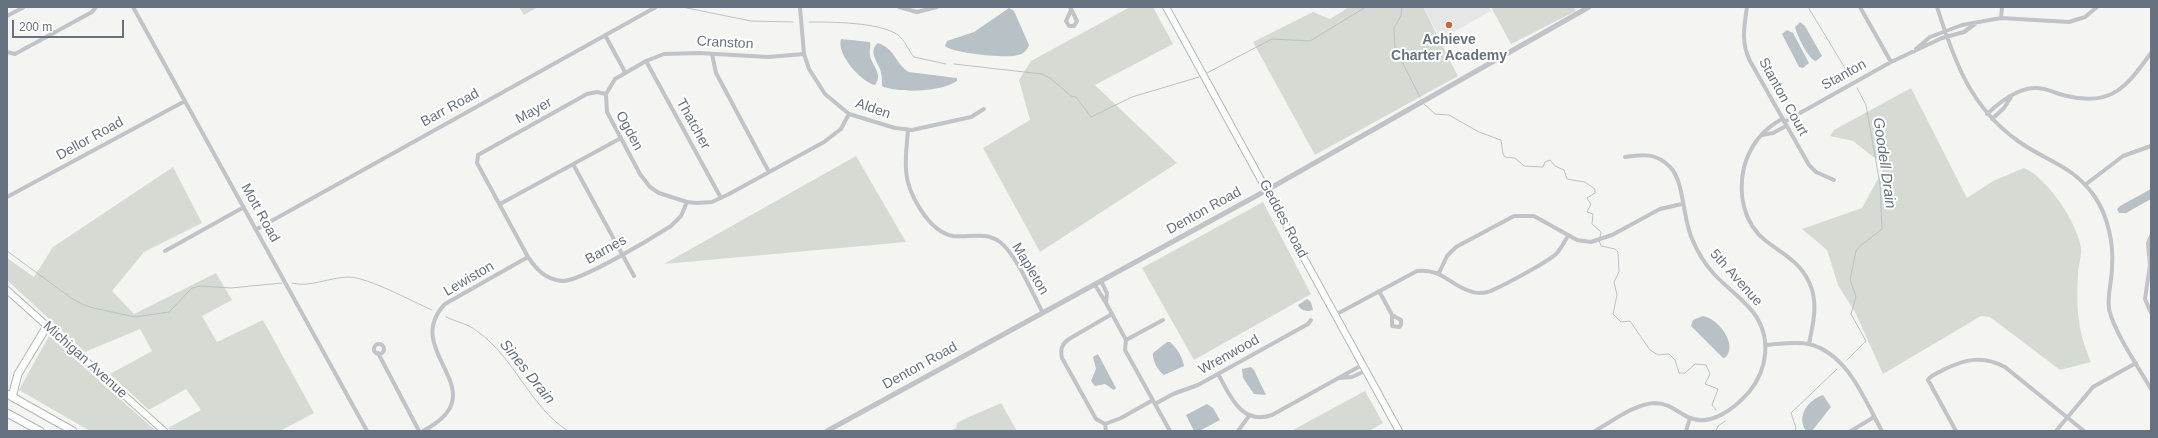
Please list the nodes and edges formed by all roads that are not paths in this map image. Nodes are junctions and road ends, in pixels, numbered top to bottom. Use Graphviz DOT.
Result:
graph roads {
  1 [pos="24,7"];
  2 [pos="96,7"];
  3 [pos="133,7"];
  4 [pos="656,7"];
  5 [pos="800,7"];
  6 [pos="899,7"];
  7 [pos="937,7"];
  8 [pos="1166,7"];
  9 [pos="1590,7"];
  10 [pos="1747,7"];
  11 [pos="1860,7"];
  12 [pos="1937,7"];
  13 [pos="2002,7"];
  14 [pos="2098,7"];
  15 [pos="7,16"];
  16 [pos="2001,18"];
  17 [pos="1978,22"];
  18 [pos="1945,30"];
  19 [pos="605,35"];
  20 [pos="1947,36"];
  21 [pos="1916,49"];
  22 [pos="7,52"];
  23 [pos="2151,53"];
  24 [pos="712,54"];
  25 [pos="804,54"];
  26 [pos="646,61"];
  27 [pos="1891,62"];
  28 [pos="626,72"];
  29 [pos="606,94"];
  30 [pos="2011,97"];
  31 [pos="184,101"];
  32 [pos="984,109"];
  33 [pos="849,114"];
  34 [pos="1987,114"];
  35 [pos="1992,119"];
  36 [pos="1784,122"];
  37 [pos="908,130"];
  38 [pos="1762,135"];
  39 [pos="620,138"];
  40 [pos="2151,146"];
  41 [pos="1625,157"];
  42 [pos="477,158"];
  43 [pos="573,164"];
  44 [pos="769,172"];
  45 [pos="1834,180"];
  46 [pos="2085,185"];
  47 [pos="1267,190"];
  48 [pos="7,197"];
  49 [pos="721,198"];
  50 [pos="686,202"];
  51 [pos="500,204"];
  52 [pos="1682,204"];
  53 [pos="244,207"];
  54 [pos="257,229"];
  55 [pos="1568,236"];
  56 [pos="2151,236"];
  57 [pos="165,251"];
  58 [pos="622,254"];
  59 [pos="528,257"];
  60 [pos="1439,273"];
  61 [pos="634,276"];
  62 [pos="1101,281"];
  63 [pos="1095,285"];
  64 [pos="7,290"];
  65 [pos="1379,291"];
  66 [pos="1106,304"];
  67 [pos="1043,313"];
  68 [pos="2151,313"];
  69 [pos="1112,314"];
  70 [pos="1334,315"];
  71 [pos="1392,315"];
  72 [pos="1163,320"];
  73 [pos="1311,320"];
  74 [pos="47,326"];
  75 [pos="1126,340"];
  76 [pos="1809,344"];
  77 [pos="1766,345"];
  78 [pos="378,353"];
  79 [pos="2136,362"];
  80 [pos="1363,368"];
  81 [pos="1218,374"];
  82 [pos="1339,378"];
  83 [pos="2151,389"];
  84 [pos="10,396"];
  85 [pos="1154,402"];
  86 [pos="8,412"];
  87 [pos="1249,416"];
  88 [pos="1874,417"];
  89 [pos="2067,417"];
  90 [pos="1690,418"];
  91 [pos="1105,424"];
  92 [pos="40,431"];
  93 [pos="73,431"];
  94 [pos="164,431"];
  95 [pos="367,431"];
  96 [pos="419,431"];
  97 [pos="423,431"];
  98 [pos="827,431"];
  99 [pos="1106,431"];
  100 [pos="1170,431"];
  101 [pos="1238,431"];
  102 [pos="1399,431"];
  103 [pos="1596,431"];
  104 [pos="1686,431"];
  105 [pos="1851,431"];
  106 [pos="1882,431"];
  107 [pos="1956,431"];
  108 [pos="2056,431"];
  109 [pos="2084,431"];
  1 -- 15 [label="street"];
  2 -- 22 [label="street"];
  3 -- 31 [label="street, Mott Road"];
  4 -- 19 [label="street, Barr Road"];
  5 -- 25 [label="street, Alden"];
  6 -- 7 [label="street"];
  8 -- 47 [label="main road, Geddes Road"];
  9 -- 47 [label="street, Denton Road"];
  10 -- 36 [label="street, Stanton Court"];
  11 -- 27 [label="street"];
  12 -- 18 [label="street"];
  13 -- 16 [label="street"];
  14 -- 16 [label="street"];
  16 -- 17 [label="street"];
  17 -- 18 [label="street"];
  17 -- 20 [label="street"];
  18 -- 20 [label="street"];
  18 -- 21 [label="street"];
  19 -- 28 [label="street"];
  19 -- 54 [label="street, Barr Road"];
  20 -- 21 [label="street"];
  20 -- 34 [label="street"];
  21 -- 27 [label="street, Stanton"];
  23 -- 30 [label="street"];
  24 -- 25 [label="street, Cranston"];
  24 -- 26 [label="street, Cranston"];
  24 -- 44 [label="street"];
  25 -- 33 [label="street, Alden"];
  26 -- 28 [label="street"];
  26 -- 49 [label="street, Thatcher"];
  27 -- 36 [label="street, Stanton"];
  28 -- 29 [label="street"];
  29 -- 39 [label="street, Ogden"];
  29 -- 42 [label="street, Mayer"];
  30 -- 34 [label="street"];
  30 -- 35 [label="street"];
  31 -- 48 [label="street, Dellor Road"];
  31 -- 53 [label="street, Mott Road"];
  32 -- 37 [label="street, Alden"];
  33 -- 37 [label="street, Alden"];
  33 -- 44 [label="street, Ogden"];
  34 -- 35 [label="street"];
  35 -- 46 [label="street"];
  36 -- 38 [label="street"];
  36 -- 38 [label="street"];
  36 -- 45 [label="street, Stanton Court"];
  37 -- 67 [label="street, Mapleton"];
  38 -- 76 [label="street"];
  39 -- 43 [label="street"];
  39 -- 50 [label="street, Ogden"];
  40 -- 46 [label="street"];
  41 -- 52 [label="street, 5th Avenue"];
  42 -- 51 [label="street, Barnes"];
  43 -- 51 [label="street"];
  43 -- 58 [label="street"];
  44 -- 49 [label="street, Ogden"];
  46 -- 79 [label="street"];
  47 -- 62 [label="street, Denton Road"];
  47 -- 70 [label="main road, Geddes Road"];
  49 -- 50 [label="street, Ogden"];
  50 -- 58 [label="street, Barnes"];
  51 -- 59 [label="street, Barnes"];
  52 -- 55 [label="street"];
  52 -- 77 [label="street, 5th Avenue"];
  53 -- 54 [label="street, Mott Road"];
  53 -- 57 [label="street"];
  54 -- 95 [label="street, Mott Road"];
  55 -- 60 [label="street"];
  55 -- 60 [label="street"];
  56 -- 68 [label="street"];
  58 -- 59 [label="street, Barnes"];
  58 -- 61 [label="street"];
  59 -- 97 [label="street, Lewiston"];
  60 -- 65 [label="street"];
  62 -- 63 [label="street, Denton Road"];
  62 -- 66 [label="street"];
  63 -- 66 [label="street"];
  63 -- 67 [label="street, Denton Road"];
  64 -- 74 [label="main road, Michigan Avenue"];
  65 -- 70 [label="street"];
  65 -- 71 [label="street"];
  66 -- 69 [label="street"];
  67 -- 98 [label="street, Denton Road"];
  69 -- 75 [label="street"];
  69 -- 91 [label="street"];
  70 -- 80 [label="main road, Geddes Road"];
  72 -- 75 [label="street"];
  73 -- 81 [label="street, Wrenwood"];
  74 -- 84 [label="highway"];
  74 -- 94 [label="main road, Michigan Avenue"];
  75 -- 85 [label="street"];
  76 -- 77 [label="street"];
  76 -- 88 [label="street"];
  77 -- 90 [label="street, 5th Avenue"];
  78 -- 96 [label="street"];
  79 -- 83 [label="street"];
  79 -- 89 [label="street"];
  80 -- 82 [label="street"];
  80 -- 82 [label="street"];
  80 -- 102 [label="main road, Geddes Road"];
  81 -- 85 [label="street, Wrenwood"];
  81 -- 87 [label="street"];
  82 -- 87 [label="street"];
  84 -- 93 [label="highway"];
  85 -- 91 [label="street, Wrenwood"];
  85 -- 100 [label="street"];
  86 -- 92 [label="highway"];
  87 -- 101 [label="street"];
  88 -- 105 [label="street"];
  88 -- 106 [label="street"];
  89 -- 107 [label="street"];
  89 -- 108 [label="street"];
  89 -- 109 [label="street"];
  90 -- 103 [label="street"];
  90 -- 104 [label="street"];
  91 -- 99 [label="street"];
}
